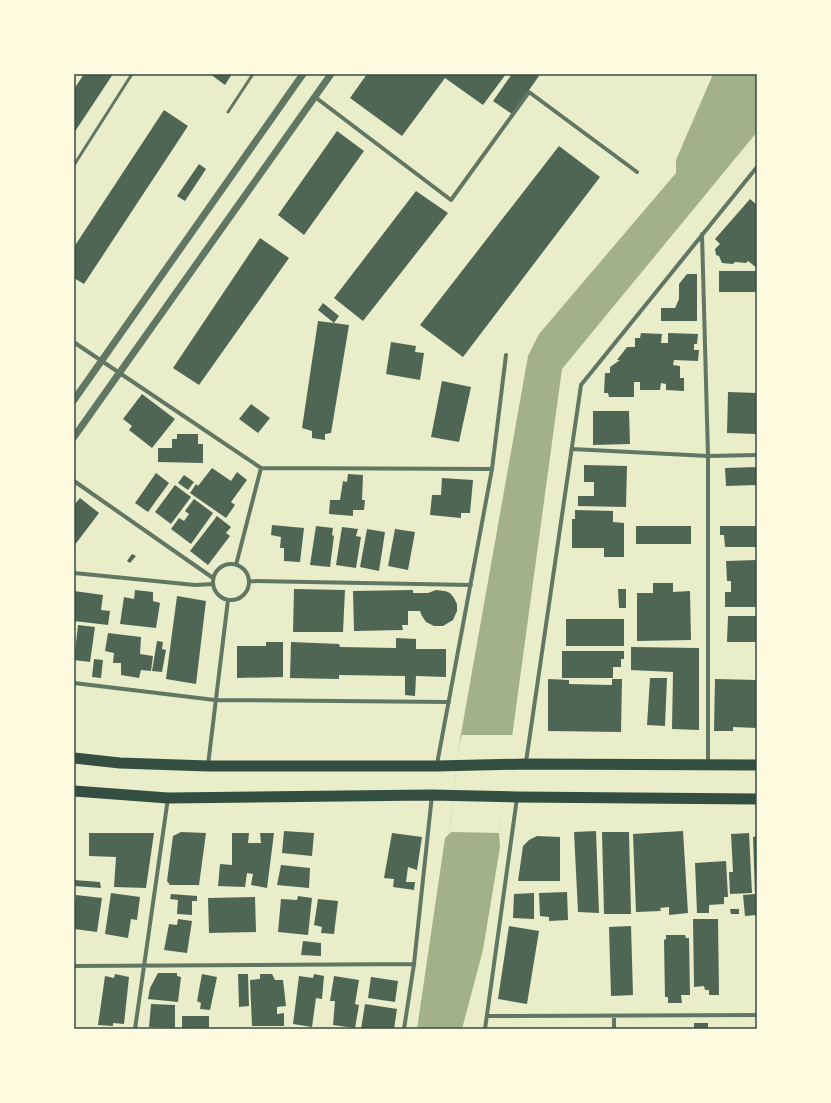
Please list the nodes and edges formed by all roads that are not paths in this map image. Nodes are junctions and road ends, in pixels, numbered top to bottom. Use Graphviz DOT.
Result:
graph roads {
  1 [pos="132,74"];
  2 [pos="253,74"];
  3 [pos="302,74"];
  4 [pos="331,74"];
  5 [pos="315,97"];
  6 [pos="228,112"];
  7 [pos="74,165"];
  8 [pos="757,167"];
  9 [pos="637,172"];
  10 [pos="702,234"];
  11 [pos="74,343"];
  12 [pos="506,355"];
  13 [pos="101,361"];
  14 [pos="120,373"];
  15 [pos="74,400"];
  16 [pos="74,438"];
  17 [pos="572,450"];
  18 [pos="757,455"];
  19 [pos="708,456"];
  20 [pos="261,468"];
  21 [pos="492,469"];
  22 [pos="74,482"];
  23 [pos="236,565"];
  24 [pos="74,572"];
  25 [pos="213,578"];
  26 [pos="249,581"];
  27 [pos="213,584"];
  28 [pos="471,586"];
  29 [pos="228,600"];
  30 [pos="74,684"];
  31 [pos="215,700"];
  32 [pos="449,702"];
  33 [pos="74,758"];
  34 [pos="526,764"];
  35 [pos="708,765"];
  36 [pos="757,765"];
  37 [pos="208,766"];
  38 [pos="437,766"];
  39 [pos="74,791"];
  40 [pos="432,795"];
  41 [pos="517,797"];
  42 [pos="168,798"];
  43 [pos="757,799"];
  44 [pos="414,964"];
  45 [pos="74,966"];
  46 [pos="145,966"];
  47 [pos="757,1015"];
  48 [pos="488,1016"];
  49 [pos="614,1016"];
  50 [pos="135,1029"];
  51 [pos="404,1029"];
  52 [pos="485,1029"];
  53 [pos="614,1029"];
  1 -- 7 [label="lane"];
  2 -- 6 [label="lane"];
  3 -- 13 [label="street"];
  4 -- 5 [label="street"];
  5 -- 9 [label="street"];
  5 -- 14 [label="street"];
  8 -- 10 [label="street"];
  10 -- 17 [label="street"];
  10 -- 19 [label="street"];
  11 -- 13 [label="street"];
  12 -- 21 [label="street"];
  13 -- 14 [label="street"];
  13 -- 15 [label="street"];
  14 -- 16 [label="street"];
  14 -- 20 [label="street"];
  17 -- 19 [label="street"];
  17 -- 34 [label="street"];
  18 -- 19 [label="street"];
  19 -- 35 [label="street"];
  20 -- 21 [label="street"];
  20 -- 23 [label="street"];
  21 -- 28 [label="street"];
  22 -- 25 [label="street"];
  23 -- 25 [label="street"];
  23 -- 26 [label="street"];
  24 -- 27 [label="street"];
  25 -- 27 [label="street"];
  26 -- 28 [label="street"];
  26 -- 29 [label="street"];
  27 -- 29 [label="street"];
  28 -- 32 [label="street"];
  29 -- 31 [label="street"];
  30 -- 31 [label="street"];
  31 -- 32 [label="street"];
  31 -- 37 [label="street"];
  32 -- 38 [label="street"];
  33 -- 37 [label="highway"];
  34 -- 35 [label="highway"];
  34 -- 38 [label="highway"];
  35 -- 36 [label="highway"];
  37 -- 38 [label="highway"];
  39 -- 42 [label="highway"];
  40 -- 41 [label="highway"];
  40 -- 42 [label="highway"];
  40 -- 44 [label="street"];
  41 -- 43 [label="highway"];
  41 -- 48 [label="street"];
  42 -- 46 [label="street"];
  44 -- 46 [label="street"];
  44 -- 51 [label="street"];
  45 -- 46 [label="street"];
  46 -- 50 [label="street"];
  47 -- 49 [label="street"];
  48 -- 49 [label="street"];
  48 -- 52 [label="street"];
  49 -- 53 [label="street"];
}
